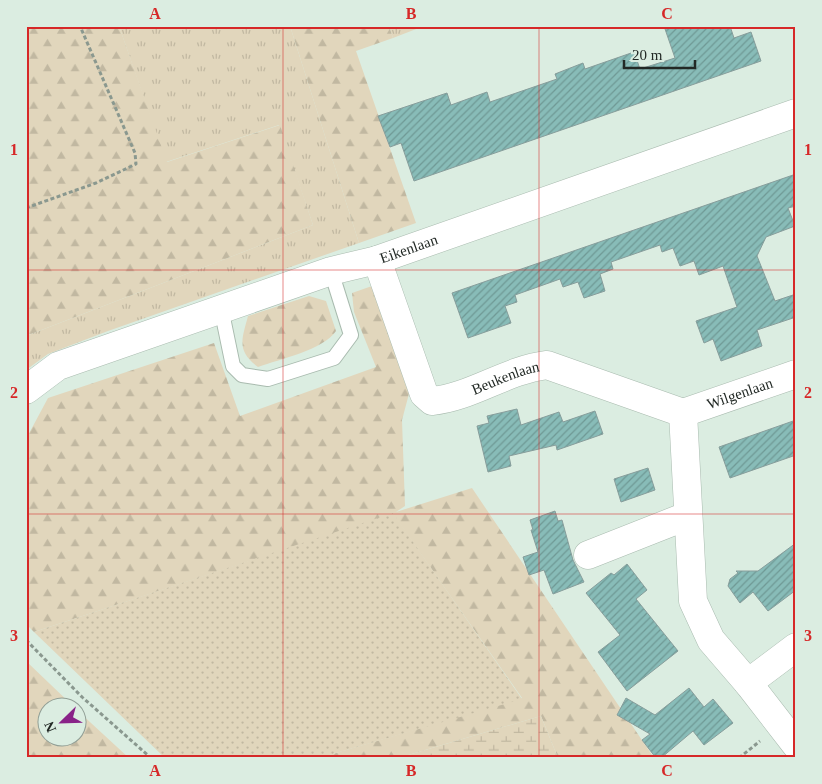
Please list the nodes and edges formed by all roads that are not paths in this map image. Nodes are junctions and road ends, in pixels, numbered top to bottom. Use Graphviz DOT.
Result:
graph roads {
  1 [pos="796,113"];
  2 [pos="377,260"];
  3 [pos="330,271"];
  4 [pos="221,308"];
  5 [pos="796,374"];
  6 [pos="26,390"];
  7 [pos="683,413"];
  8 [pos="687,516"];
  9 [pos="588,555"];
  10 [pos="796,647"];
  11 [pos="748,683"];
  12 [pos="796,745"];
  1 -- 2 [label="street, Eikenlaan"];
  2 -- 3 [label="street, Eikenlaan"];
  2 -- 7 [label="street, Beukenlaan"];
  3 -- 4 [label="street, Eikenlaan"];
  3 -- 4 [label="lane"];
  4 -- 6 [label="street, Eikenlaan"];
  5 -- 7 [label="street, Wilgenlaan"];
  7 -- 8 [label="street"];
  8 -- 9 [label="street"];
  8 -- 11 [label="street"];
  10 -- 11 [label="street"];
  11 -- 12 [label="street"];
}
